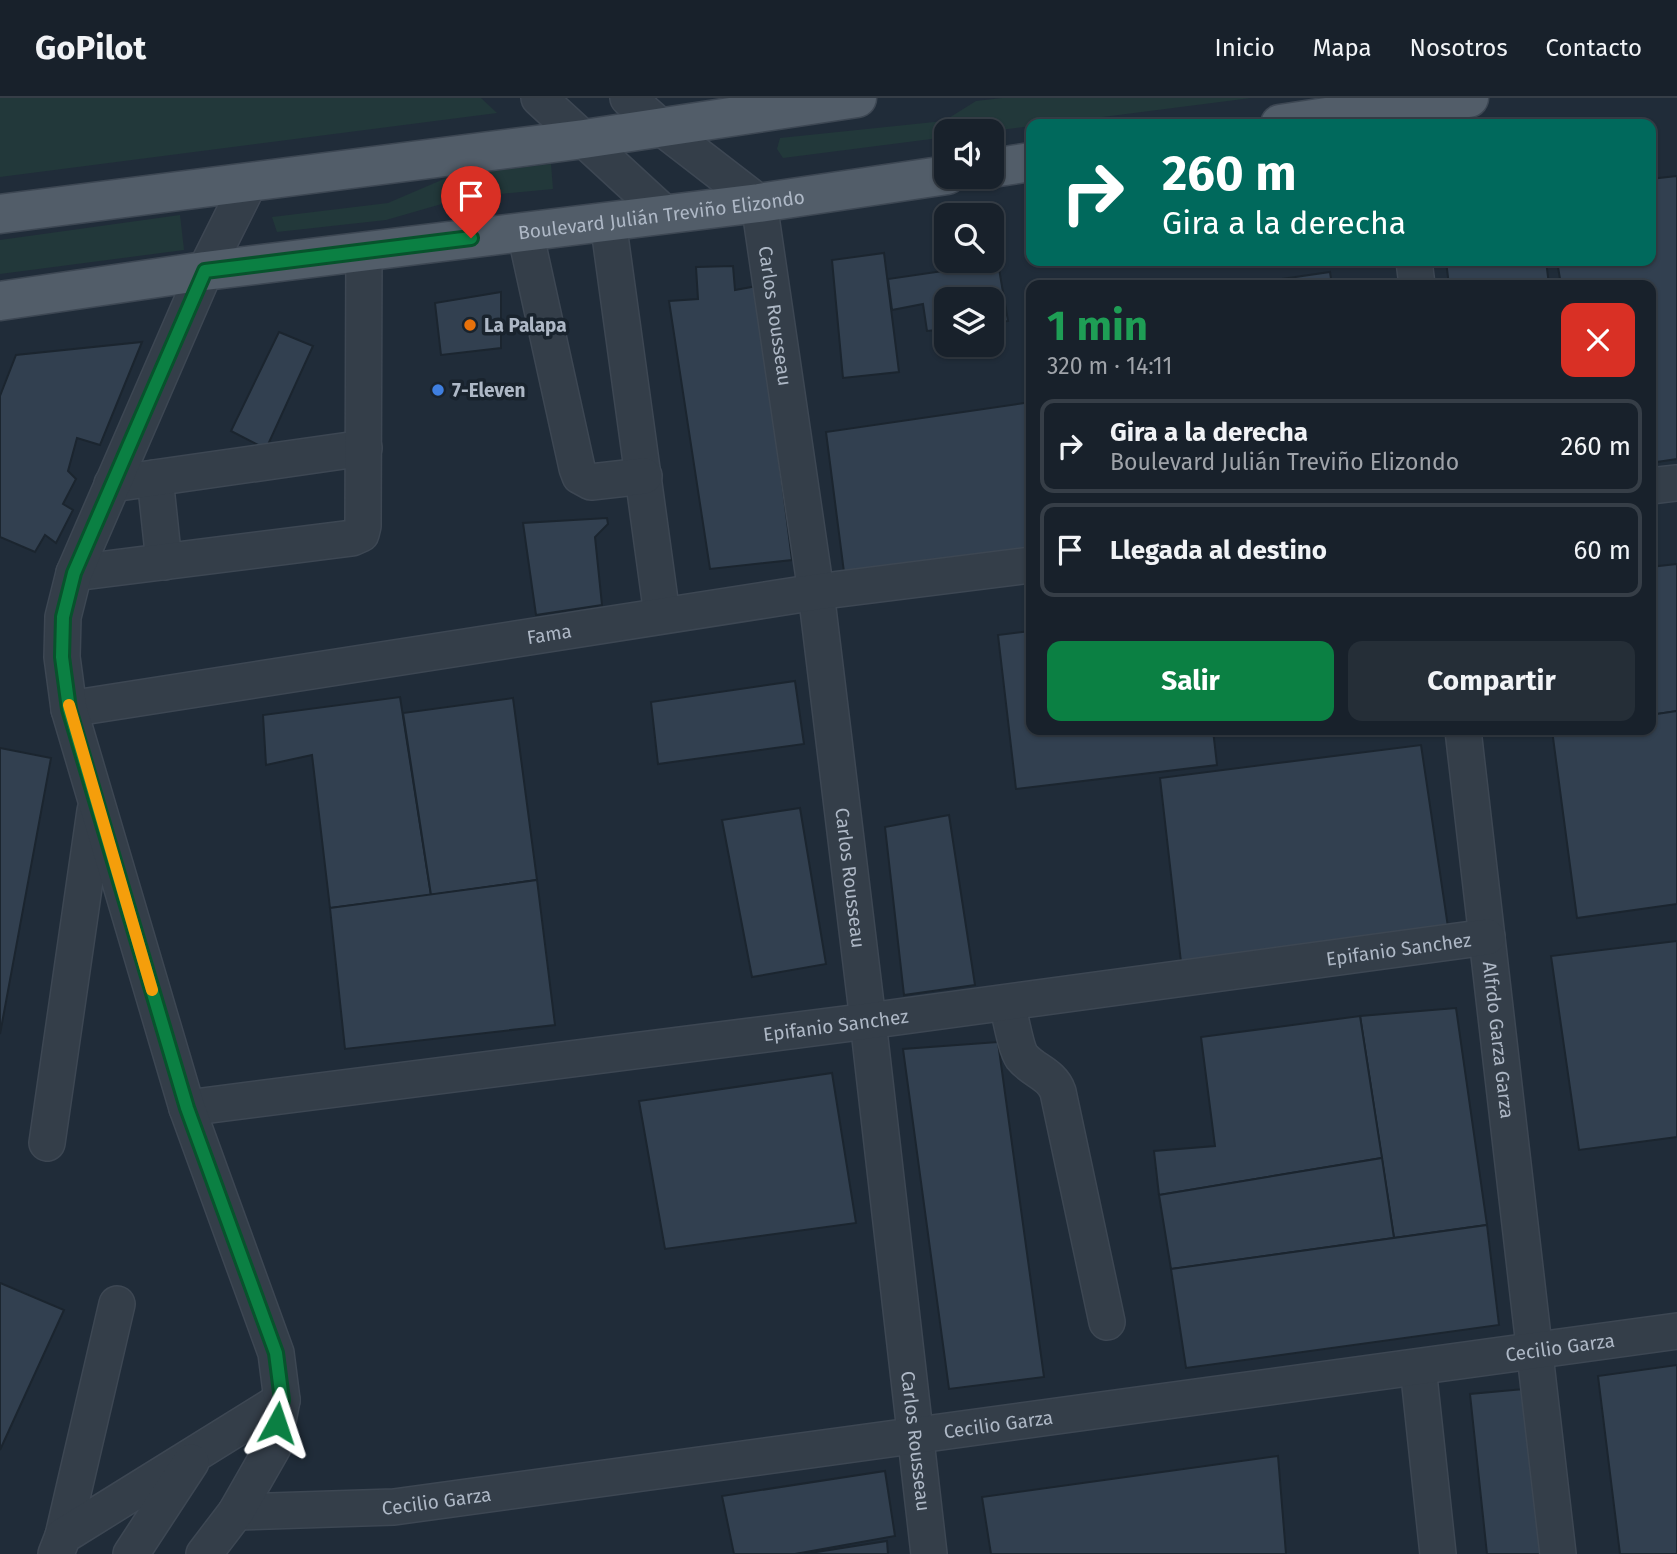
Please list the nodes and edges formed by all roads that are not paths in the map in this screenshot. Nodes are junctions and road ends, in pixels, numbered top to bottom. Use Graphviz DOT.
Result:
graph roads {
  1 [pos="539,98"];
  2 [pos="628,98"];
  3 [pos="857,98"];
  4 [pos="1469,98"];
  5 [pos="1400,115"];
  6 [pos="1347,119"];
  7 [pos="662,128"];
  8 [pos="584,139"];
  9 [pos="1026,163"];
  10 [pos="1004,166"];
  11 [pos="934,177"];
  12 [pos="249,183"];
  13 [pos="760,203"];
  14 [pos="0,214"];
  15 [pos="664,214"];
  16 [pos="608,221"];
  17 [pos="525,232"];
  18 [pos="364,251"];
  19 [pos="205,271"];
  20 [pos="0,301"];
  21 [pos="364,448"];
  22 [pos="644,476"];
  23 [pos="155,478"];
  24 [pos="1677,482"];
  25 [pos="112,484"];
  26 [pos="1656,485"];
  27 [pos="164,562"];
  28 [pos="1026,566"];
  29 [pos="74,573"];
  30 [pos="816,592"];
  31 [pos="662,615"];
  32 [pos="69,709"];
  33 [pos="1464,735"];
  34 [pos="96,800"];
  35 [pos="1487,937"];
  36 [pos="1007,1003"];
  37 [pos="868,1021"];
  38 [pos="187,1108"];
  39 [pos="47,1143"];
  40 [pos="117,1304"];
  41 [pos="1107,1322"];
  42 [pos="1677,1331"];
  43 [pos="1535,1350"];
  44 [pos="1418,1367"];
  45 [pos="282,1400"];
  46 [pos="916,1436"];
  47 [pos="197,1453"];
  48 [pos="236,1512"];
  49 [pos="59,1545"];
  50 [pos="131,1554"];
  51 [pos="204,1554"];
  52 [pos="929,1554"];
  53 [pos="1438,1554"];
  54 [pos="1558,1554"];
  1 -- 8 [label="street"];
  2 -- 7 [label="street"];
  3 -- 7 [label="main road"];
  4 -- 5 [label="main road"];
  5 -- 6 [label="main road"];
  7 -- 8 [label="main road"];
  7 -- 13 [label="street"];
  8 -- 12 [label="main road"];
  8 -- 15 [label="street"];
  9 -- 10 [label="main road"];
  11 -- 13 [label="main road, Boulevard Julián Treviño Elizondo"];
  12 -- 14 [label="main road"];
  12 -- 19 [label="street"];
  13 -- 15 [label="main road, Boulevard Julián Treviño Elizondo"];
  13 -- 30 [label="street, Carlos Rousseau"];
  15 -- 16 [label="main road, Boulevard Julián Treviño Elizondo"];
  16 -- 17 [label="main road, Boulevard Julián Treviño Elizondo"];
  16 -- 22 [label="street"];
  17 -- 18 [label="main road, Boulevard Julián Treviño Elizondo"];
  17 -- 22 [label="street"];
  18 -- 19 [label="main road, Boulevard Julián Treviño Elizondo"];
  18 -- 21 [label="street"];
  19 -- 20 [label="main road, Boulevard Julián Treviño Elizondo"];
  19 -- 25 [label="street"];
  21 -- 23 [label="street"];
  21 -- 27 [label="street"];
  22 -- 31 [label="street"];
  23 -- 25 [label="street"];
  23 -- 27 [label="street"];
  24 -- 26 [label="street"];
  25 -- 29 [label="street"];
  27 -- 29 [label="street"];
  28 -- 30 [label="street, Fama"];
  29 -- 32 [label="street"];
  30 -- 31 [label="street, Fama"];
  30 -- 37 [label="street, Carlos Rousseau"];
  31 -- 32 [label="street, Fama"];
  32 -- 34 [label="street"];
  33 -- 35 [label="street, Alfrdo Garza Garza"];
  34 -- 38 [label="street"];
  34 -- 39 [label="street"];
  35 -- 36 [label="street, Epifanio Sanchez"];
  35 -- 43 [label="street, Alfrdo Garza Garza"];
  36 -- 37 [label="street, Epifanio Sanchez"];
  36 -- 41 [label="street"];
  37 -- 38 [label="street, Epifanio Sanchez"];
  37 -- 46 [label="street, Carlos Rousseau"];
  38 -- 45 [label="street"];
  40 -- 49 [label="street"];
  42 -- 43 [label="street, Cecilio Garza"];
  43 -- 44 [label="street, Cecilio Garza"];
  43 -- 54 [label="street, Alfrdo Garza Garza"];
  44 -- 46 [label="street, Cecilio Garza"];
  44 -- 53 [label="street"];
  45 -- 47 [label="street"];
  45 -- 48 [label="street"];
  46 -- 48 [label="street, Cecilio Garza"];
  46 -- 52 [label="street, Carlos Rousseau"];
  47 -- 49 [label="street"];
  47 -- 50 [label="street"];
  48 -- 51 [label="street"];
}
